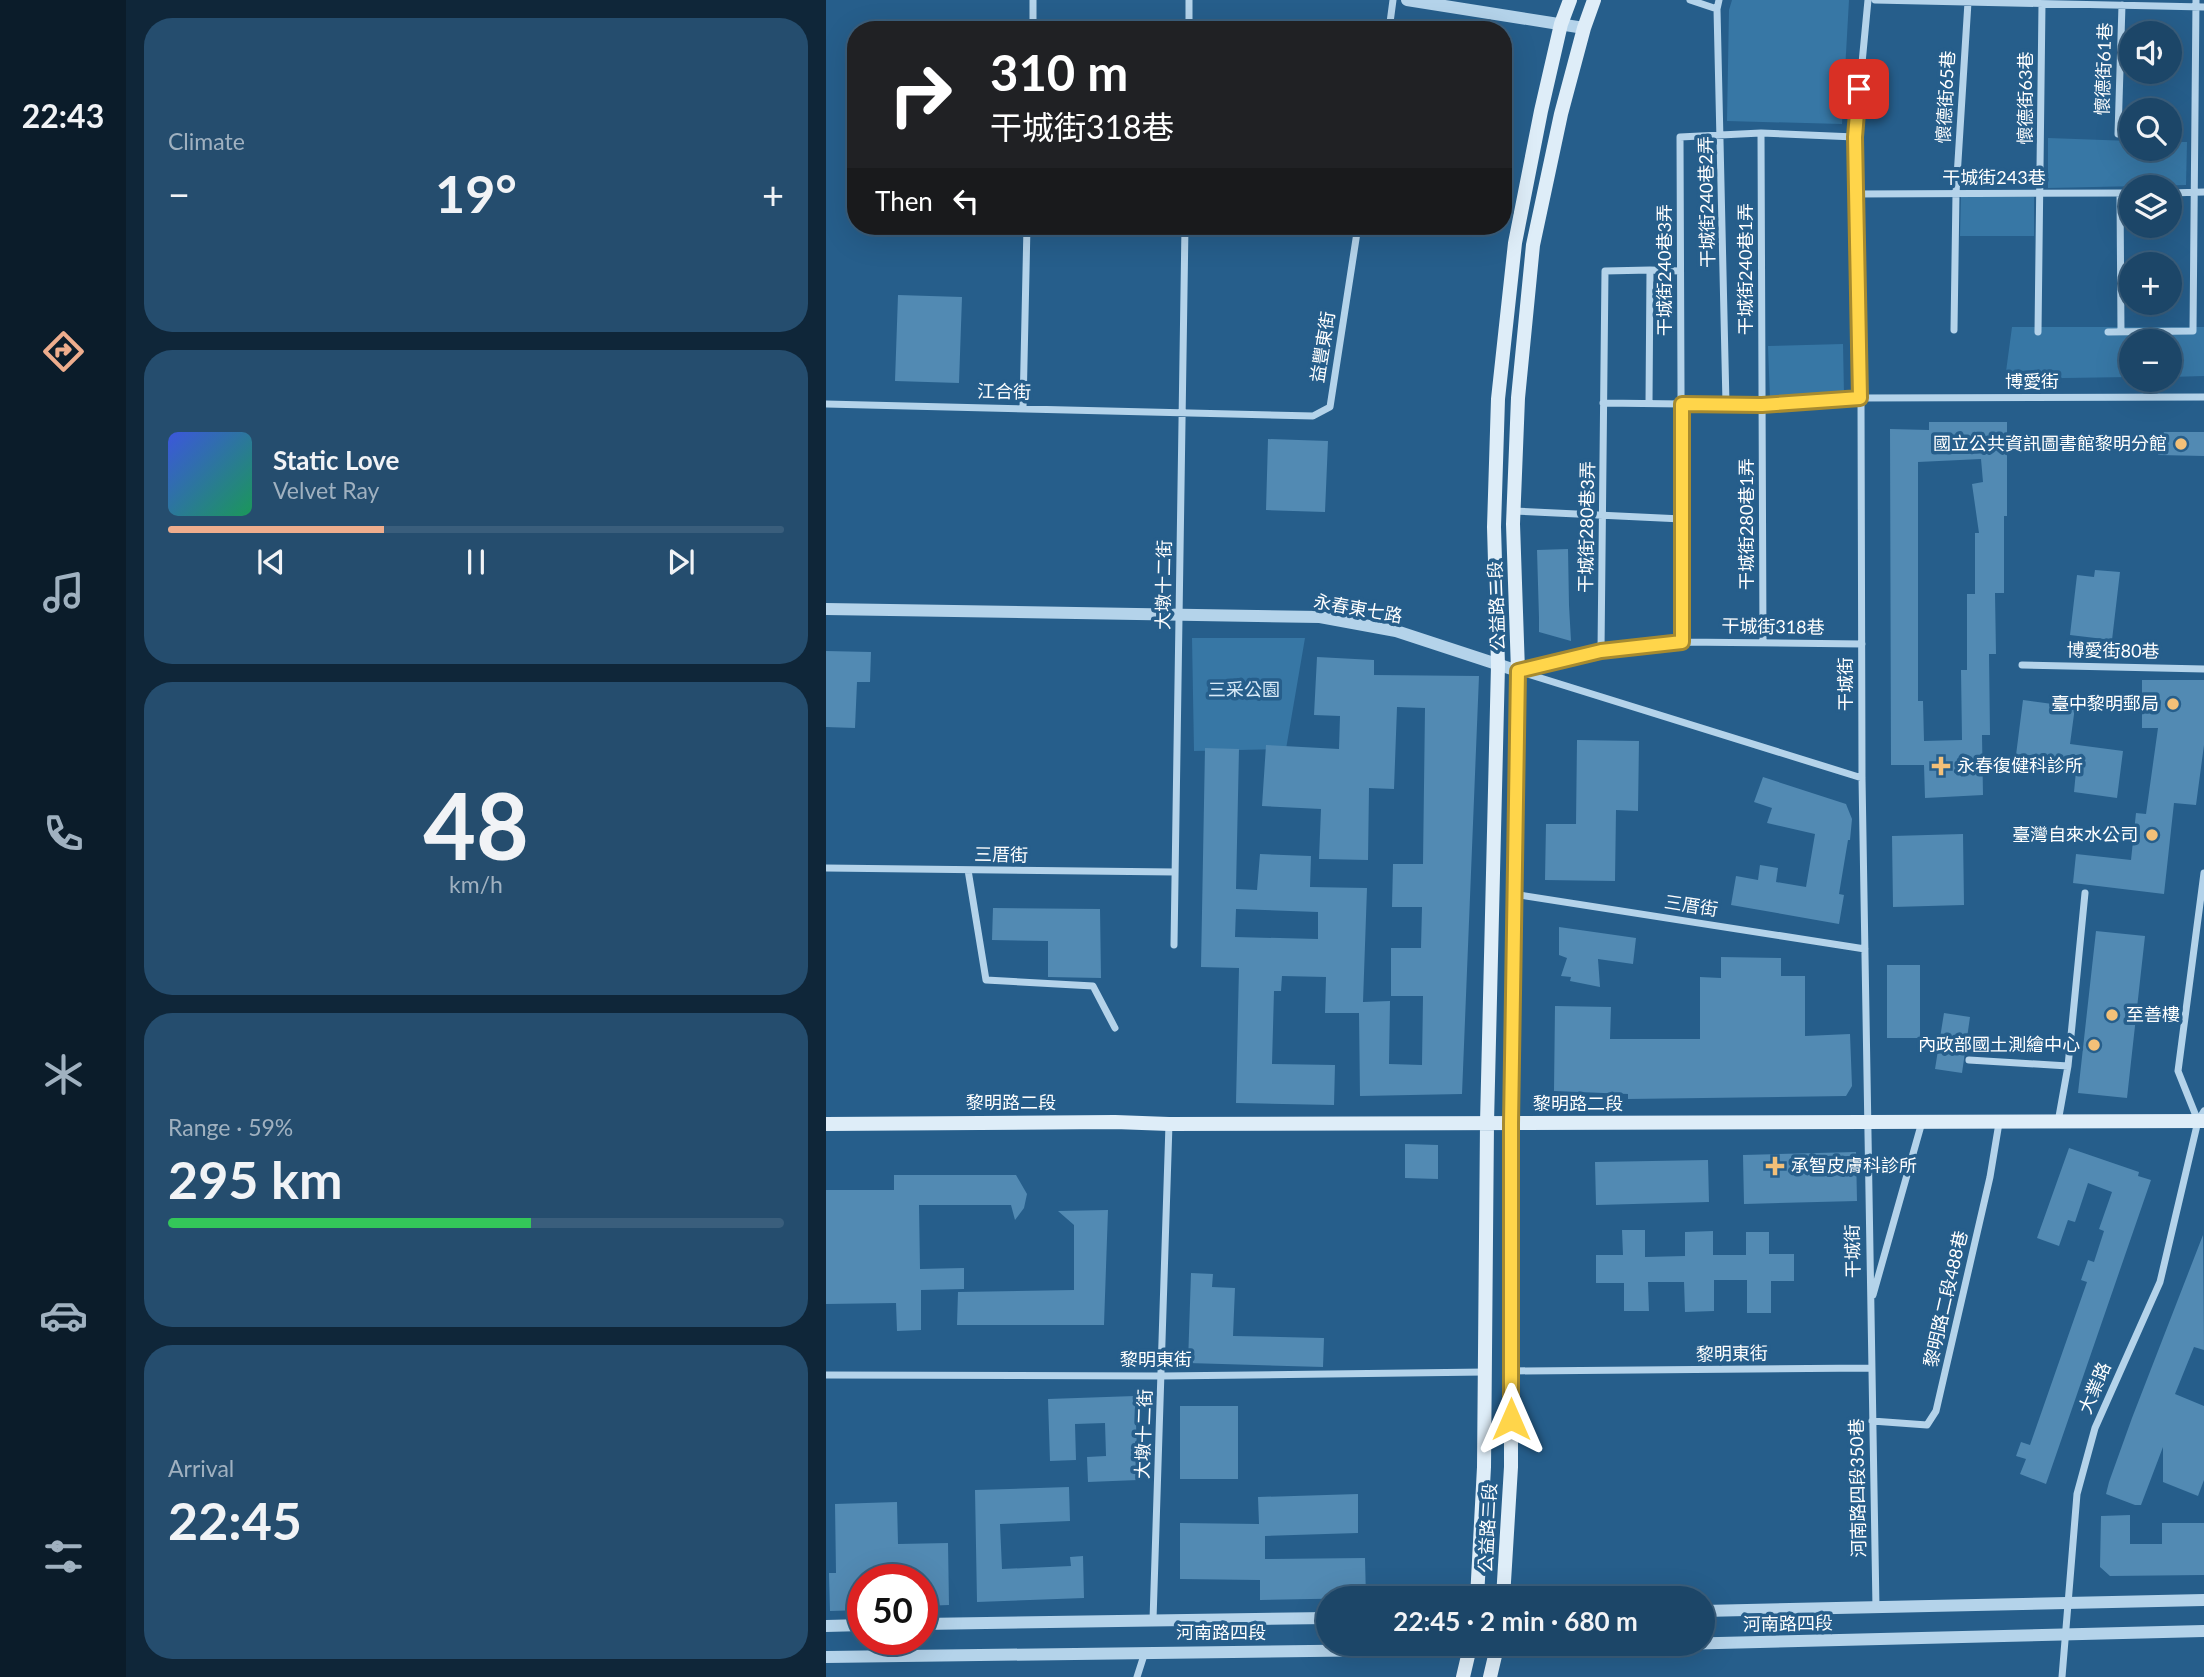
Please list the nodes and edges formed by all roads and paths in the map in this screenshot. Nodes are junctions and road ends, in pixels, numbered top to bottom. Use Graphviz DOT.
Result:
graph roads {
  1 [pos="1033,0"];
  2 [pos="1189,0"];
  3 [pos="1393,0"];
  4 [pos="1406,0"];
  5 [pos="1570,0"];
  6 [pos="1594,0"];
  7 [pos="1690,0"];
  8 [pos="1719,0"];
  9 [pos="1868,0"];
  10 [pos="1875,0"];
  11 [pos="1968,2"];
  12 [pos="2042,4"];
  13 [pos="2122,5"];
  14 [pos="2199,5"];
  15 [pos="1717,9"];
  16 [pos="1032,21"];
  17 [pos="1189,21"];
  18 [pos="1390,21"];
  19 [pos="1561,24"];
  20 [pos="1584,28"];
  21 [pos="1761,133"];
  22 [pos="1721,134"];
  23 [pos="2118,134"];
  24 [pos="1855,137"];
  25 [pos="2182,192"];
  26 [pos="2194,192"];
  27 [pos="2204,192"];
  28 [pos="1956,193"];
  29 [pos="2041,193"];
  30 [pos="1856,194"];
  31 [pos="2119,194"];
  32 [pos="1027,235"];
  33 [pos="1185,235"];
  34 [pos="1357,235"];
  35 [pos="2120,238"];
  36 [pos="1650,270"];
  37 [pos="1680,271"];
  38 [pos="2121,329"];
  39 [pos="1954,330"];
  40 [pos="2182,331"];
  41 [pos="2038,332"];
  42 [pos="2108,332"];
  43 [pos="2119,332"];
  44 [pos="2204,397"];
  45 [pos="1860,398"];
  46 [pos="1603,403"];
  47 [pos="1649,403"];
  48 [pos="826,404"];
  49 [pos="1682,404"];
  50 [pos="1726,404"];
  51 [pos="1762,405"];
  52 [pos="1023,408"];
  53 [pos="1181,412"];
  54 [pos="1513,511"];
  55 [pos="1604,515"];
  56 [pos="1682,519"];
  57 [pos="826,609"];
  58 [pos="1179,614"];
  59 [pos="1682,642"];
  60 [pos="1763,643"];
  61 [pos="1861,644"];
  62 [pos="1601,651"];
  63 [pos="1498,664"];
  64 [pos="2022,665"];
  65 [pos="2204,669"];
  66 [pos="1518,671"];
  67 [pos="1863,778"];
  68 [pos="826,868"];
  69 [pos="968,870"];
  70 [pos="1175,872"];
  71 [pos="2204,873"];
  72 [pos="2085,893"];
  73 [pos="1513,894"];
  74 [pos="1174,945"];
  75 [pos="1865,948"];
  76 [pos="1115,1028"];
  77 [pos="1969,1060"];
  78 [pos="2068,1066"];
  79 [pos="2202,1118"];
  80 [pos="1867,1121"];
  81 [pos="1922,1121"];
  82 [pos="2058,1122"];
  83 [pos="1487,1123"];
  84 [pos="1511,1123"];
  85 [pos="1999,1123"];
  86 [pos="826,1124"];
  87 [pos="1169,1124"];
  88 [pos="1870,1305"];
  89 [pos="1870,1368"];
  90 [pos="1510,1371"];
  91 [pos="1485,1372"];
  92 [pos="826,1376"];
  93 [pos="1162,1376"];
  94 [pos="1872,1421"];
  95 [pos="1478,1586"];
  96 [pos="1504,1586"];
  97 [pos="2204,1600"];
  98 [pos="2067,1604"];
  99 [pos="1875,1608"];
  100 [pos="1715,1611"];
  101 [pos="1316,1618"];
  102 [pos="1153,1620"];
  103 [pos="938,1624"];
  104 [pos="847,1625"];
  105 [pos="826,1626"];
  106 [pos="2204,1631"];
  107 [pos="2065,1635"];
  108 [pos="1715,1642"];
  109 [pos="1316,1648"];
  110 [pos="1145,1651"];
  111 [pos="1468,1656"];
  112 [pos="1495,1656"];
  113 [pos="826,1657"];
  114 [pos="1137,1677"];
  115 [pos="1463,1677"];
  116 [pos="1490,1677"];
  117 [pos="2062,1677"];
  1 -- 16 [label="street"];
  2 -- 17 [label="street"];
  3 -- 18 [label="street"];
  4 -- 19 [label="street"];
  5 -- 19 [label="main road, 公益路二段"];
  6 -- 20 [label="main road, 公益路二段"];
  7 -- 15 [label="street"];
  8 -- 15 [label="street, 干城街240巷2弄"];
  9 -- 24 [label="street, 干城街"];
  10 -- 11 [label="street"];
  11 -- 12 [label="street"];
  11 -- 28 [label="street, 懷德街65巷"];
  12 -- 13 [label="street"];
  12 -- 29 [label="street, 懷德街63巷"];
  13 -- 14 [label="street"];
  13 -- 23 [label="street, 懷德街61巷"];
  14 -- 26 [label="street"];
  15 -- 22 [label="street, 干城街240巷2弄"];
  19 -- 20 [label="street"];
  19 -- 63 [label="main road, 公益路二段"];
  20 -- 54 [label="main road, 公益路二段"];
  21 -- 22 [label="street"];
  21 -- 24 [label="street"];
  21 -- 51 [label="street, 干城街240巷1弄"];
  22 -- 37 [label="street, 干城街240巷3弄"];
  22 -- 50 [label="street, 干城街240巷2弄"];
  24 -- 30 [label="street, 干城街"];
  25 -- 26 [label="street"];
  26 -- 27 [label="street"];
  26 -- 40 [label="street"];
  28 -- 29 [label="street, 干城街243巷"];
  28 -- 30 [label="street, 干城街243巷"];
  28 -- 39 [label="street, 懷德街65巷"];
  29 -- 31 [label="street, 干城街243巷"];
  29 -- 41 [label="street, 懷德街63巷"];
  30 -- 45 [label="street, 干城街"];
  32 -- 52 [label="street"];
  33 -- 53 [label="street, 大墩十二街"];
  34 -- 53 [label="street, 益豐東街"];
  35 -- 38 [label="street"];
  36 -- 37 [label="street"];
  36 -- 46 [label="street, 干城街280巷3弄"];
  36 -- 47 [label="street"];
  37 -- 49 [label="street, 干城街240巷3弄"];
  42 -- 43 [label="street"];
  44 -- 45 [label="street, 博愛街"];
  45 -- 51 [label="street, 博愛街"];
  45 -- 61 [label="street, 干城街"];
  46 -- 47 [label="street, 博愛街"];
  46 -- 55 [label="street, 干城街280巷3弄"];
  47 -- 49 [label="street, 博愛街"];
  48 -- 52 [label="street, 江合街"];
  49 -- 50 [label="street, 博愛街"];
  49 -- 56 [label="street, 干城街240巷3弄"];
  50 -- 51 [label="street, 博愛街"];
  51 -- 60 [label="street, 干城街280巷1弄"];
  52 -- 53 [label="street, 江合街"];
  53 -- 58 [label="street, 大墩十二街"];
  54 -- 55 [label="street"];
  54 -- 66 [label="main road, 公益路二段"];
  55 -- 56 [label="street"];
  55 -- 62 [label="street, 干城街280巷3弄"];
  56 -- 59 [label="street, 干城街240巷3弄"];
  57 -- 58 [label="street, 永春東七路"];
  58 -- 63 [label="street, 永春東七路"];
  58 -- 70 [label="street, 大墩十二街"];
  59 -- 60 [label="street, 干城街318巷"];
  59 -- 62 [label="street, 干城街318巷"];
  60 -- 61 [label="street, 干城街318巷"];
  61 -- 67 [label="street, 干城街"];
  62 -- 66 [label="street, 干城街318巷"];
  63 -- 66 [label="street, 永春東七路"];
  63 -- 83 [label="main road, 公益路二段"];
  64 -- 65 [label="street, 博愛街80巷"];
  66 -- 67 [label="street, 永春東七路"];
  66 -- 73 [label="main road, 公益路二段"];
  67 -- 75 [label="street, 干城街"];
  68 -- 69 [label="street, 三厝街"];
  69 -- 70 [label="street, 三厝街"];
  69 -- 76 [label="street"];
  70 -- 74 [label="street, 大墩十二街"];
  71 -- 79 [label="street"];
  72 -- 78 [label="street"];
  73 -- 75 [label="street, 三厝街"];
  73 -- 84 [label="main road, 公益路二段"];
  75 -- 80 [label="street, 干城街"];
  77 -- 78 [label="street"];
  78 -- 82 [label="street"];
  79 -- 82 [label="main road, 黎明路二段"];
  79 -- 98 [label="street, 大業路"];
  80 -- 81 [label="main road, 黎明路二段"];
  80 -- 84 [label="main road, 黎明路二段"];
  80 -- 88 [label="street, 干城街"];
  81 -- 85 [label="main road, 黎明路二段"];
  81 -- 88 [label="street"];
  82 -- 85 [label="main road, 黎明路二段"];
  83 -- 84 [label="main road, 黎明路二段"];
  83 -- 87 [label="main road, 黎明路二段"];
  83 -- 91 [label="main road, 公益路二段"];
  84 -- 90 [label="main road, 公益路二段"];
  85 -- 94 [label="street, 黎明路二段488巷"];
  86 -- 87 [label="main road, 黎明路二段"];
  87 -- 93 [label="street, 大墩十二街"];
  88 -- 89 [label="street, 干城街"];
  89 -- 90 [label="street, 黎明東街"];
  89 -- 94 [label="street, 河南路四段350巷"];
  90 -- 96 [label="main road, 公益路二段"];
  91 -- 93 [label="street, 黎明東街"];
  91 -- 95 [label="main road, 公益路二段"];
  92 -- 93 [label="street, 黎明東街"];
  93 -- 102 [label="street, 大墩十二街"];
  94 -- 99 [label="street, 河南路四段350巷"];
  97 -- 98 [label="street, 河南路四段"];
  98 -- 99 [label="street, 河南路四段"];
  98 -- 107 [label="street, 大業路"];
  99 -- 100 [label="street, 河南路四段"];
  101 -- 102 [label="street, 河南路四段"];
  102 -- 103 [label="street, 河南路四段"];
  104 -- 105 [label="street"];
  106 -- 107 [label="street, 河南路四段"];
  107 -- 108 [label="street, 河南路四段"];
  107 -- 117 [label="street, 大業路"];
  109 -- 110 [label="street, 河南路四段"];
  110 -- 113 [label="street, 河南路四段"];
  110 -- 114 [label="street"];
  111 -- 115 [label="main road"];
  112 -- 116 [label="main road"];
}
